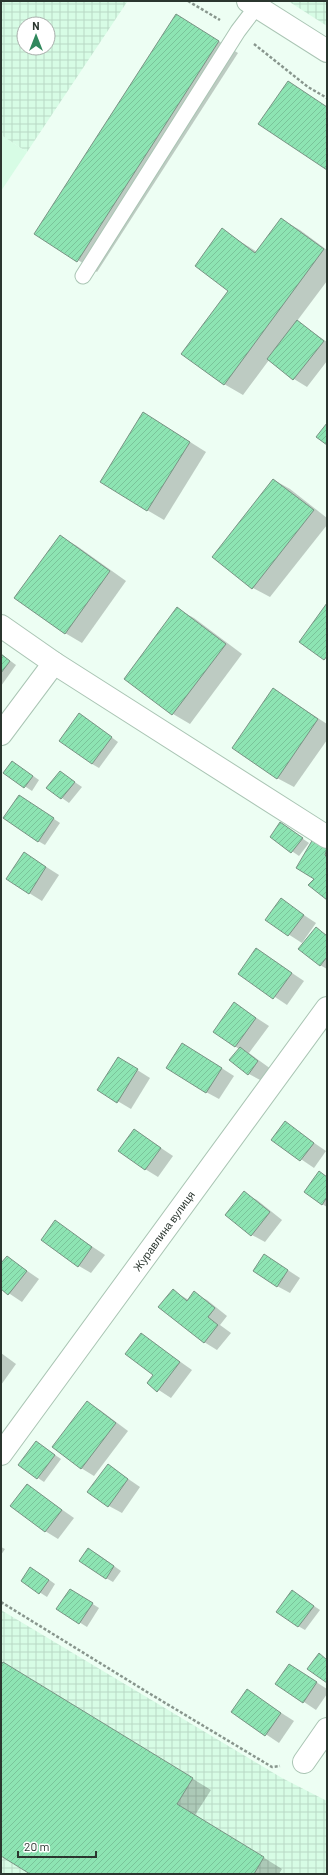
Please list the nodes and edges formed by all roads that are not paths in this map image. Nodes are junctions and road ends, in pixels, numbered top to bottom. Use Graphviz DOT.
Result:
graph roads {
  1 [pos="253,4"];
  2 [pos="327,51"];
  3 [pos="83,276"];
  4 [pos="1,626"];
  5 [pos="54,662"];
  6 [pos="1,734"];
  7 [pos="327,837"];
  8 [pos="327,1008"];
  9 [pos="1,1454"];
  10 [pos="327,1730"];
  11 [pos="304,1762"];
  1 -- 2 [label="street"];
  1 -- 3 [label="lane"];
  4 -- 5 [label="street"];
  5 -- 6 [label="street"];
  5 -- 7 [label="street"];
  8 -- 9 [label="street, Журавлина вулиця"];
  10 -- 11 [label="street"];
}
